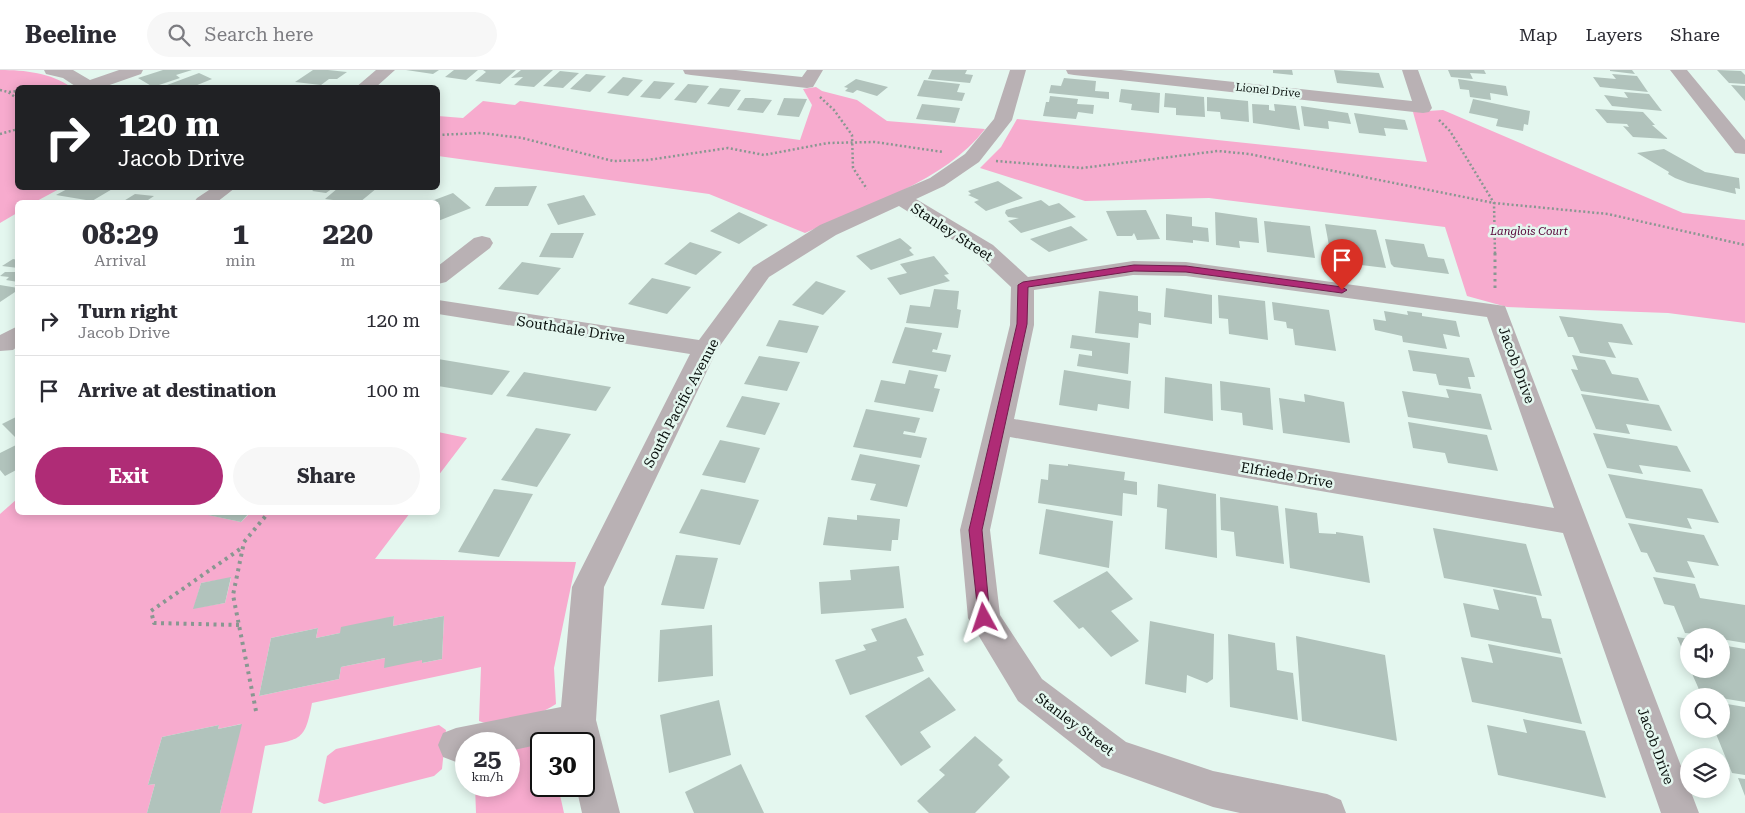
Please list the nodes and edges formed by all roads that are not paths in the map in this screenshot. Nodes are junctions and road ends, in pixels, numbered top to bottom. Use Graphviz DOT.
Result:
graph roads {
  1 [pos="52,70"];
  2 [pos="135,70"];
  3 [pos="387,70"];
  4 [pos="691,70"];
  5 [pos="816,70"];
  6 [pos="1018,70"];
  7 [pos="1074,70"];
  8 [pos="1410,70"];
  9 [pos="1678,70"];
  10 [pos="87,85"];
  11 [pos="95,85"];
  12 [pos="367,85"];
  13 [pos="1742,149"];
  14 [pos="225,192"];
  15 [pos="902,199"];
  16 [pos="208,200"];
  17 [pos="482,243"];
  18 [pos="440,275"];
  19 [pos="1023,285"];
  20 [pos="440,308"];
  21 [pos="705,349"];
  22 [pos="999,426"];
  23 [pos="1574,523"];
  24 [pos="578,720"];
  25 [pos="519,732"];
  26 [pos="601,813"];
  27 [pos="1327,813"];
  28 [pos="1680,813"];
  1 -- 10 [label="street"];
  2 -- 11 [label="street"];
  3 -- 12 [label="street"];
  4 -- 5 [label="street"];
  6 -- 15 [label="street, South Pacific Avenue"];
  7 -- 8 [label="street, Lionel Drive"];
  9 -- 13 [label="street"];
  14 -- 16 [label="street"];
  15 -- 19 [label="street, Stanley Street"];
  15 -- 21 [label="street, South Pacific Avenue"];
  17 -- 18 [label="street"];
  19 -- 22 [label="street, Stanley Street"];
  19 -- 23 [label="street, Jacob Drive"];
  20 -- 21 [label="street, Southdale Drive"];
  21 -- 24 [label="street, South Pacific Avenue"];
  22 -- 23 [label="street, Elfriede Drive"];
  22 -- 27 [label="street, Stanley Street"];
  23 -- 28 [label="street, Jacob Drive"];
  24 -- 25 [label="street"];
  24 -- 26 [label="street, South Pacific Avenue"];
}
